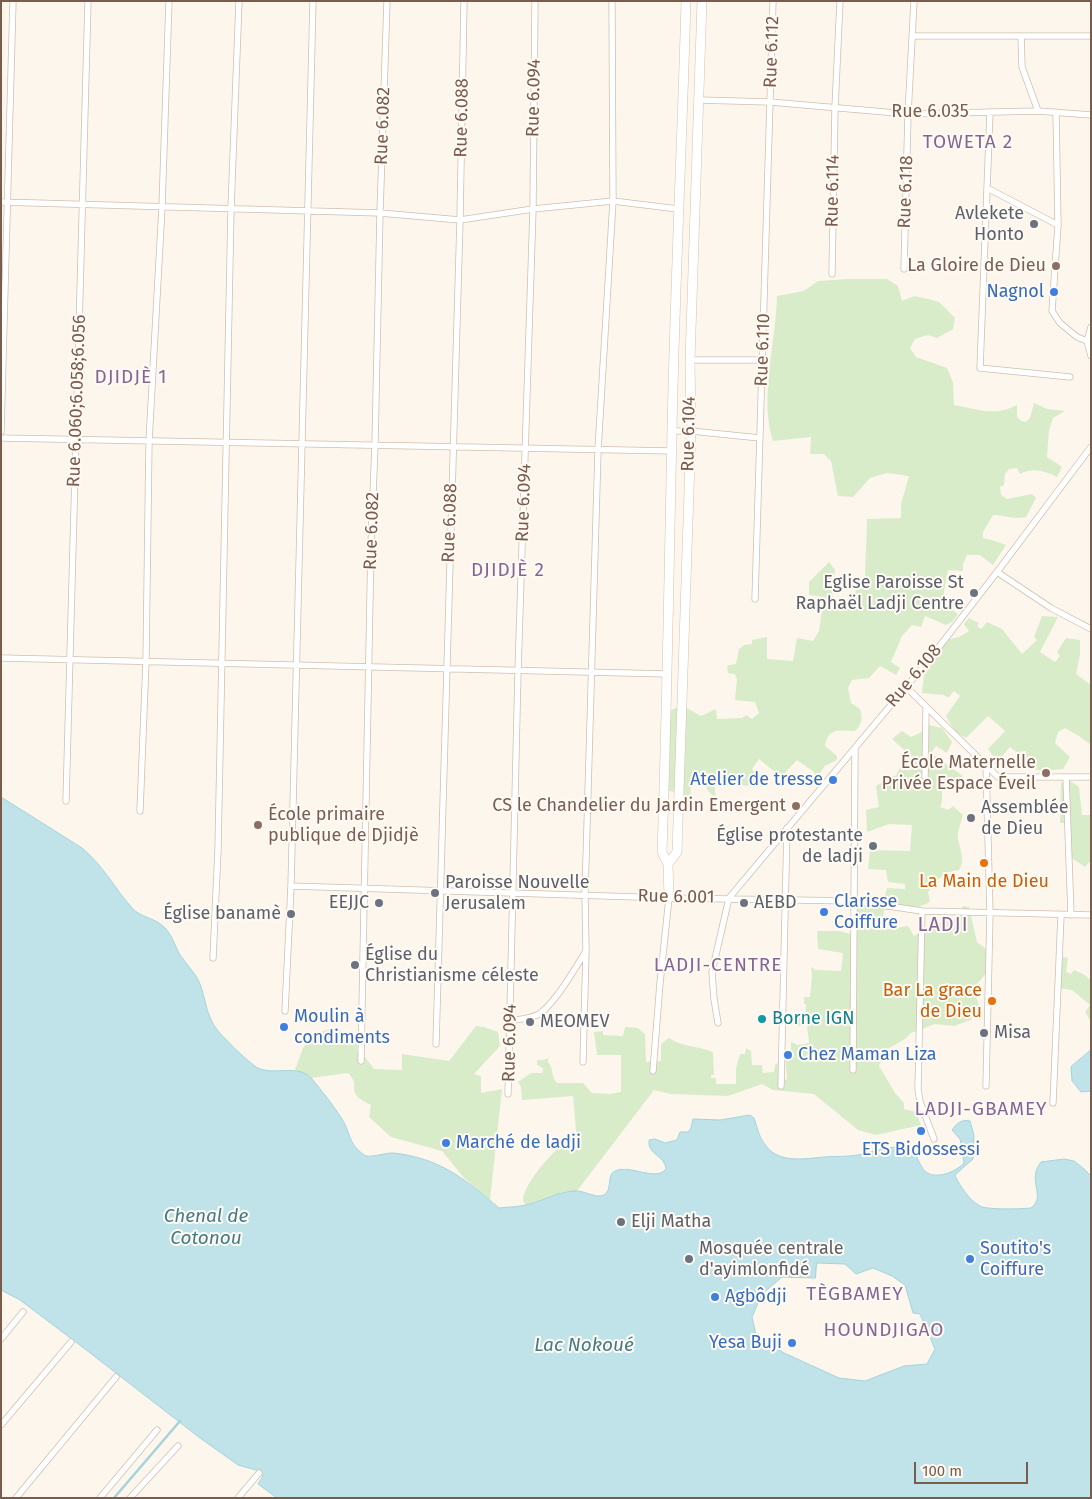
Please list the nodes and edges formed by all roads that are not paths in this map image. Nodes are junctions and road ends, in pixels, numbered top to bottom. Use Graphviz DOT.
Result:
graph roads {
  1 [pos="13,1"];
  2 [pos="88,1"];
  3 [pos="169,1"];
  4 [pos="239,1"];
  5 [pos="313,1"];
  6 [pos="387,1"];
  7 [pos="464,1"];
  8 [pos="535,1"];
  9 [pos="612,1"];
  10 [pos="686,1"];
  11 [pos="702,1"];
  12 [pos="773,1"];
  13 [pos="840,1"];
  14 [pos="914,1"];
  15 [pos="913,36"];
  16 [pos="1021,36"];
  17 [pos="1091,36"];
  18 [pos="698,100"];
  19 [pos="770,102"];
  20 [pos="835,108"];
  21 [pos="1038,111"];
  22 [pos="990,112"];
  23 [pos="1056,112"];
  24 [pos="908,114"];
  25 [pos="1091,115"];
  26 [pos="987,188"];
  27 [pos="612,200"];
  28 [pos="4,202"];
  29 [pos="82,205"];
  30 [pos="162,207"];
  31 [pos="231,209"];
  32 [pos="533,209"];
  33 [pos="678,209"];
  34 [pos="308,211"];
  35 [pos="380,213"];
  36 [pos="460,220"];
  37 [pos="1058,225"];
  38 [pos="904,269"];
  39 [pos="832,274"];
  40 [pos="1091,327"];
  41 [pos="1087,341"];
  42 [pos="1091,356"];
  43 [pos="690,360"];
  44 [pos="763,360"];
  45 [pos="1070,376"];
  46 [pos="672,431"];
  47 [pos="691,431"];
  48 [pos="1,432"];
  49 [pos="1,438"];
  50 [pos="760,438"];
  51 [pos="76,439"];
  52 [pos="149,441"];
  53 [pos="227,442"];
  54 [pos="302,444"];
  55 [pos="376,445"];
  56 [pos="452,447"];
  57 [pos="1091,447"];
  58 [pos="526,448"];
  59 [pos="598,450"];
  60 [pos="672,451"];
  61 [pos="997,572"];
  62 [pos="756,598"];
  63 [pos="1091,629"];
  64 [pos="1,658"];
  65 [pos="70,659"];
  66 [pos="146,661"];
  67 [pos="222,663"];
  68 [pos="295,665"];
  69 [pos="369,667"];
  70 [pos="446,669"];
  71 [pos="518,671"];
  72 [pos="592,673"];
  73 [pos="668,674"];
  74 [pos="905,686"];
  75 [pos="926,708"];
  76 [pos="855,748"];
  77 [pos="986,764"];
  78 [pos="925,777"];
  79 [pos="1066,777"];
  80 [pos="1091,777"];
  81 [pos="66,801"];
  82 [pos="140,811"];
  83 [pos="787,828"];
  84 [pos="668,864"];
  85 [pos="291,886"];
  86 [pos="365,888"];
  87 [pos="440,890"];
  88 [pos="514,892"];
  89 [pos="585,894"];
  90 [pos="669,898"];
  91 [pos="729,898"];
  92 [pos="785,900"];
  93 [pos="854,902"];
  94 [pos="922,911"];
  95 [pos="990,913"];
  96 [pos="1061,915"];
  97 [pos="1071,915"];
  98 [pos="1091,915"];
  99 [pos="586,951"];
  100 [pos="213,958"];
  101 [pos="285,1011"];
  102 [pos="510,1021"];
  103 [pos="718,1023"];
  104 [pos="436,1044"];
  105 [pos="361,1061"];
  106 [pos="584,1062"];
  107 [pos="853,1070"];
  108 [pos="653,1071"];
  109 [pos="781,1086"];
  110 [pos="986,1086"];
  111 [pos="508,1094"];
  112 [pos="1053,1103"];
  113 [pos="934,1140"];
  114 [pos="24,1312"];
  115 [pos="1,1339"];
  116 [pos="71,1342"];
  117 [pos="116,1377"];
  118 [pos="1,1425"];
  119 [pos="157,1430"];
  120 [pos="178,1446"];
  121 [pos="260,1473"];
  122 [pos="16,1498"];
  123 [pos="100,1498"];
  124 [pos="130,1498"];
  125 [pos="238,1498"];
  1 -- 28 [label="street"];
  2 -- 29 [label="street, Rue 6.060;6.058;6.056"];
  3 -- 30 [label="street"];
  4 -- 31 [label="street"];
  5 -- 34 [label="street"];
  6 -- 35 [label="street, Rue 6.082"];
  7 -- 36 [label="street, Rue 6.088"];
  8 -- 32 [label="street, Rue 6.094"];
  9 -- 27 [label="street"];
  10 -- 33 [label="street, Rue 6.104"];
  11 -- 18 [label="street, Rue 6.104"];
  12 -- 19 [label="street, Rue 6.112"];
  13 -- 20 [label="street, Rue 6.114"];
  14 -- 15 [label="street, Rue 6.118"];
  15 -- 16 [label="street"];
  15 -- 24 [label="street, Rue 6.118"];
  16 -- 17 [label="street"];
  16 -- 21 [label="street"];
  18 -- 19 [label="street, Rue 6.035"];
  18 -- 43 [label="street, Rue 6.104"];
  19 -- 20 [label="street, Rue 6.035"];
  19 -- 44 [label="street, Rue 6.110"];
  20 -- 24 [label="street, Rue 6.035"];
  20 -- 39 [label="street, Rue 6.114"];
  21 -- 22 [label="street, Rue 6.035"];
  21 -- 23 [label="street, Rue 6.035"];
  22 -- 24 [label="street, Rue 6.035"];
  22 -- 26 [label="street"];
  23 -- 25 [label="street, Rue 6.035"];
  23 -- 37 [label="street"];
  24 -- 38 [label="street, Rue 6.118"];
  26 -- 37 [label="street"];
  26 -- 45 [label="street"];
  27 -- 32 [label="street"];
  27 -- 33 [label="street"];
  27 -- 59 [label="street"];
  28 -- 29 [label="street"];
  28 -- 48 [label="street"];
  29 -- 30 [label="street"];
  29 -- 51 [label="street, Rue 6.060;6.058;6.056"];
  30 -- 31 [label="street"];
  30 -- 52 [label="street"];
  31 -- 34 [label="street"];
  31 -- 53 [label="street"];
  32 -- 36 [label="street"];
  32 -- 58 [label="street, Rue 6.094"];
  33 -- 46 [label="street, Rue 6.104"];
  34 -- 35 [label="street"];
  34 -- 54 [label="street"];
  35 -- 36 [label="street"];
  35 -- 55 [label="street, Rue 6.082"];
  36 -- 56 [label="street, Rue 6.088"];
  37 -- 41 [label="street"];
  40 -- 41 [label="street"];
  41 -- 42 [label="street"];
  43 -- 44 [label="street"];
  43 -- 47 [label="street, Rue 6.104"];
  44 -- 50 [label="street, Rue 6.110"];
  46 -- 47 [label="street"];
  46 -- 60 [label="street, Rue 6.104"];
  47 -- 50 [label="street"];
  47 -- 84 [label="street, Rue 6.104"];
  49 -- 51 [label="street"];
  50 -- 62 [label="street, Rue 6.110"];
  51 -- 52 [label="street"];
  51 -- 65 [label="street, Rue 6.060;6.058;6.056"];
  52 -- 53 [label="street"];
  52 -- 66 [label="street"];
  53 -- 54 [label="street"];
  53 -- 67 [label="street"];
  54 -- 55 [label="street"];
  54 -- 68 [label="street"];
  55 -- 56 [label="street"];
  55 -- 69 [label="street, Rue 6.082"];
  56 -- 58 [label="street"];
  56 -- 70 [label="street, Rue 6.088"];
  57 -- 61 [label="street, Rue 6.108"];
  58 -- 59 [label="street"];
  58 -- 71 [label="street, Rue 6.094"];
  59 -- 60 [label="street"];
  59 -- 72 [label="street"];
  60 -- 73 [label="street, Rue 6.104"];
  61 -- 63 [label="street"];
  61 -- 74 [label="street, Rue 6.108"];
  64 -- 65 [label="street"];
  65 -- 66 [label="street"];
  65 -- 81 [label="street, Rue 6.060;6.058;6.056"];
  66 -- 67 [label="street"];
  66 -- 82 [label="street"];
  67 -- 68 [label="street"];
  67 -- 100 [label="street"];
  68 -- 69 [label="street"];
  68 -- 85 [label="street"];
  69 -- 70 [label="street"];
  69 -- 86 [label="street, Rue 6.082"];
  70 -- 71 [label="street"];
  70 -- 87 [label="street, Rue 6.088"];
  71 -- 72 [label="street"];
  71 -- 88 [label="street, Rue 6.094"];
  72 -- 73 [label="street"];
  72 -- 89 [label="street"];
  73 -- 84 [label="street, Rue 6.104"];
  74 -- 75 [label="street"];
  74 -- 76 [label="street, Rue 6.108"];
  75 -- 77 [label="street"];
  75 -- 78 [label="street"];
  76 -- 83 [label="street, Rue 6.108"];
  76 -- 93 [label="street"];
  77 -- 79 [label="street"];
  77 -- 95 [label="street"];
  79 -- 80 [label="street"];
  79 -- 97 [label="street"];
  83 -- 91 [label="street, Rue 6.108"];
  83 -- 92 [label="street"];
  84 -- 90 [label="street, Rue 6.104"];
  85 -- 86 [label="street, Rue 6.001"];
  85 -- 101 [label="street"];
  86 -- 87 [label="street, Rue 6.001"];
  86 -- 105 [label="street, Rue 6.082"];
  87 -- 88 [label="street, Rue 6.001"];
  87 -- 104 [label="street, Rue 6.088"];
  88 -- 89 [label="street, Rue 6.001"];
  88 -- 102 [label="street, Rue 6.094"];
  89 -- 90 [label="street, Rue 6.001"];
  89 -- 99 [label="street"];
  90 -- 91 [label="street, Rue 6.001"];
  90 -- 108 [label="street"];
  91 -- 92 [label="street, Rue 6.001"];
  91 -- 103 [label="street"];
  92 -- 93 [label="street, Rue 6.001"];
  92 -- 109 [label="street"];
  93 -- 94 [label="street, Rue 6.001"];
  93 -- 107 [label="street"];
  94 -- 95 [label="street, Rue 6.001"];
  94 -- 113 [label="street"];
  95 -- 96 [label="street, Rue 6.001"];
  95 -- 110 [label="street"];
  96 -- 97 [label="street, Rue 6.001"];
  96 -- 112 [label="street"];
  97 -- 98 [label="street, Rue 6.001"];
  99 -- 102 [label="street"];
  99 -- 106 [label="street"];
  102 -- 111 [label="street, Rue 6.094"];
  114 -- 115 [label="street"];
  116 -- 118 [label="street"];
  117 -- 122 [label="street"];
  119 -- 123 [label="street"];
  120 -- 124 [label="street"];
  121 -- 125 [label="street"];
}
